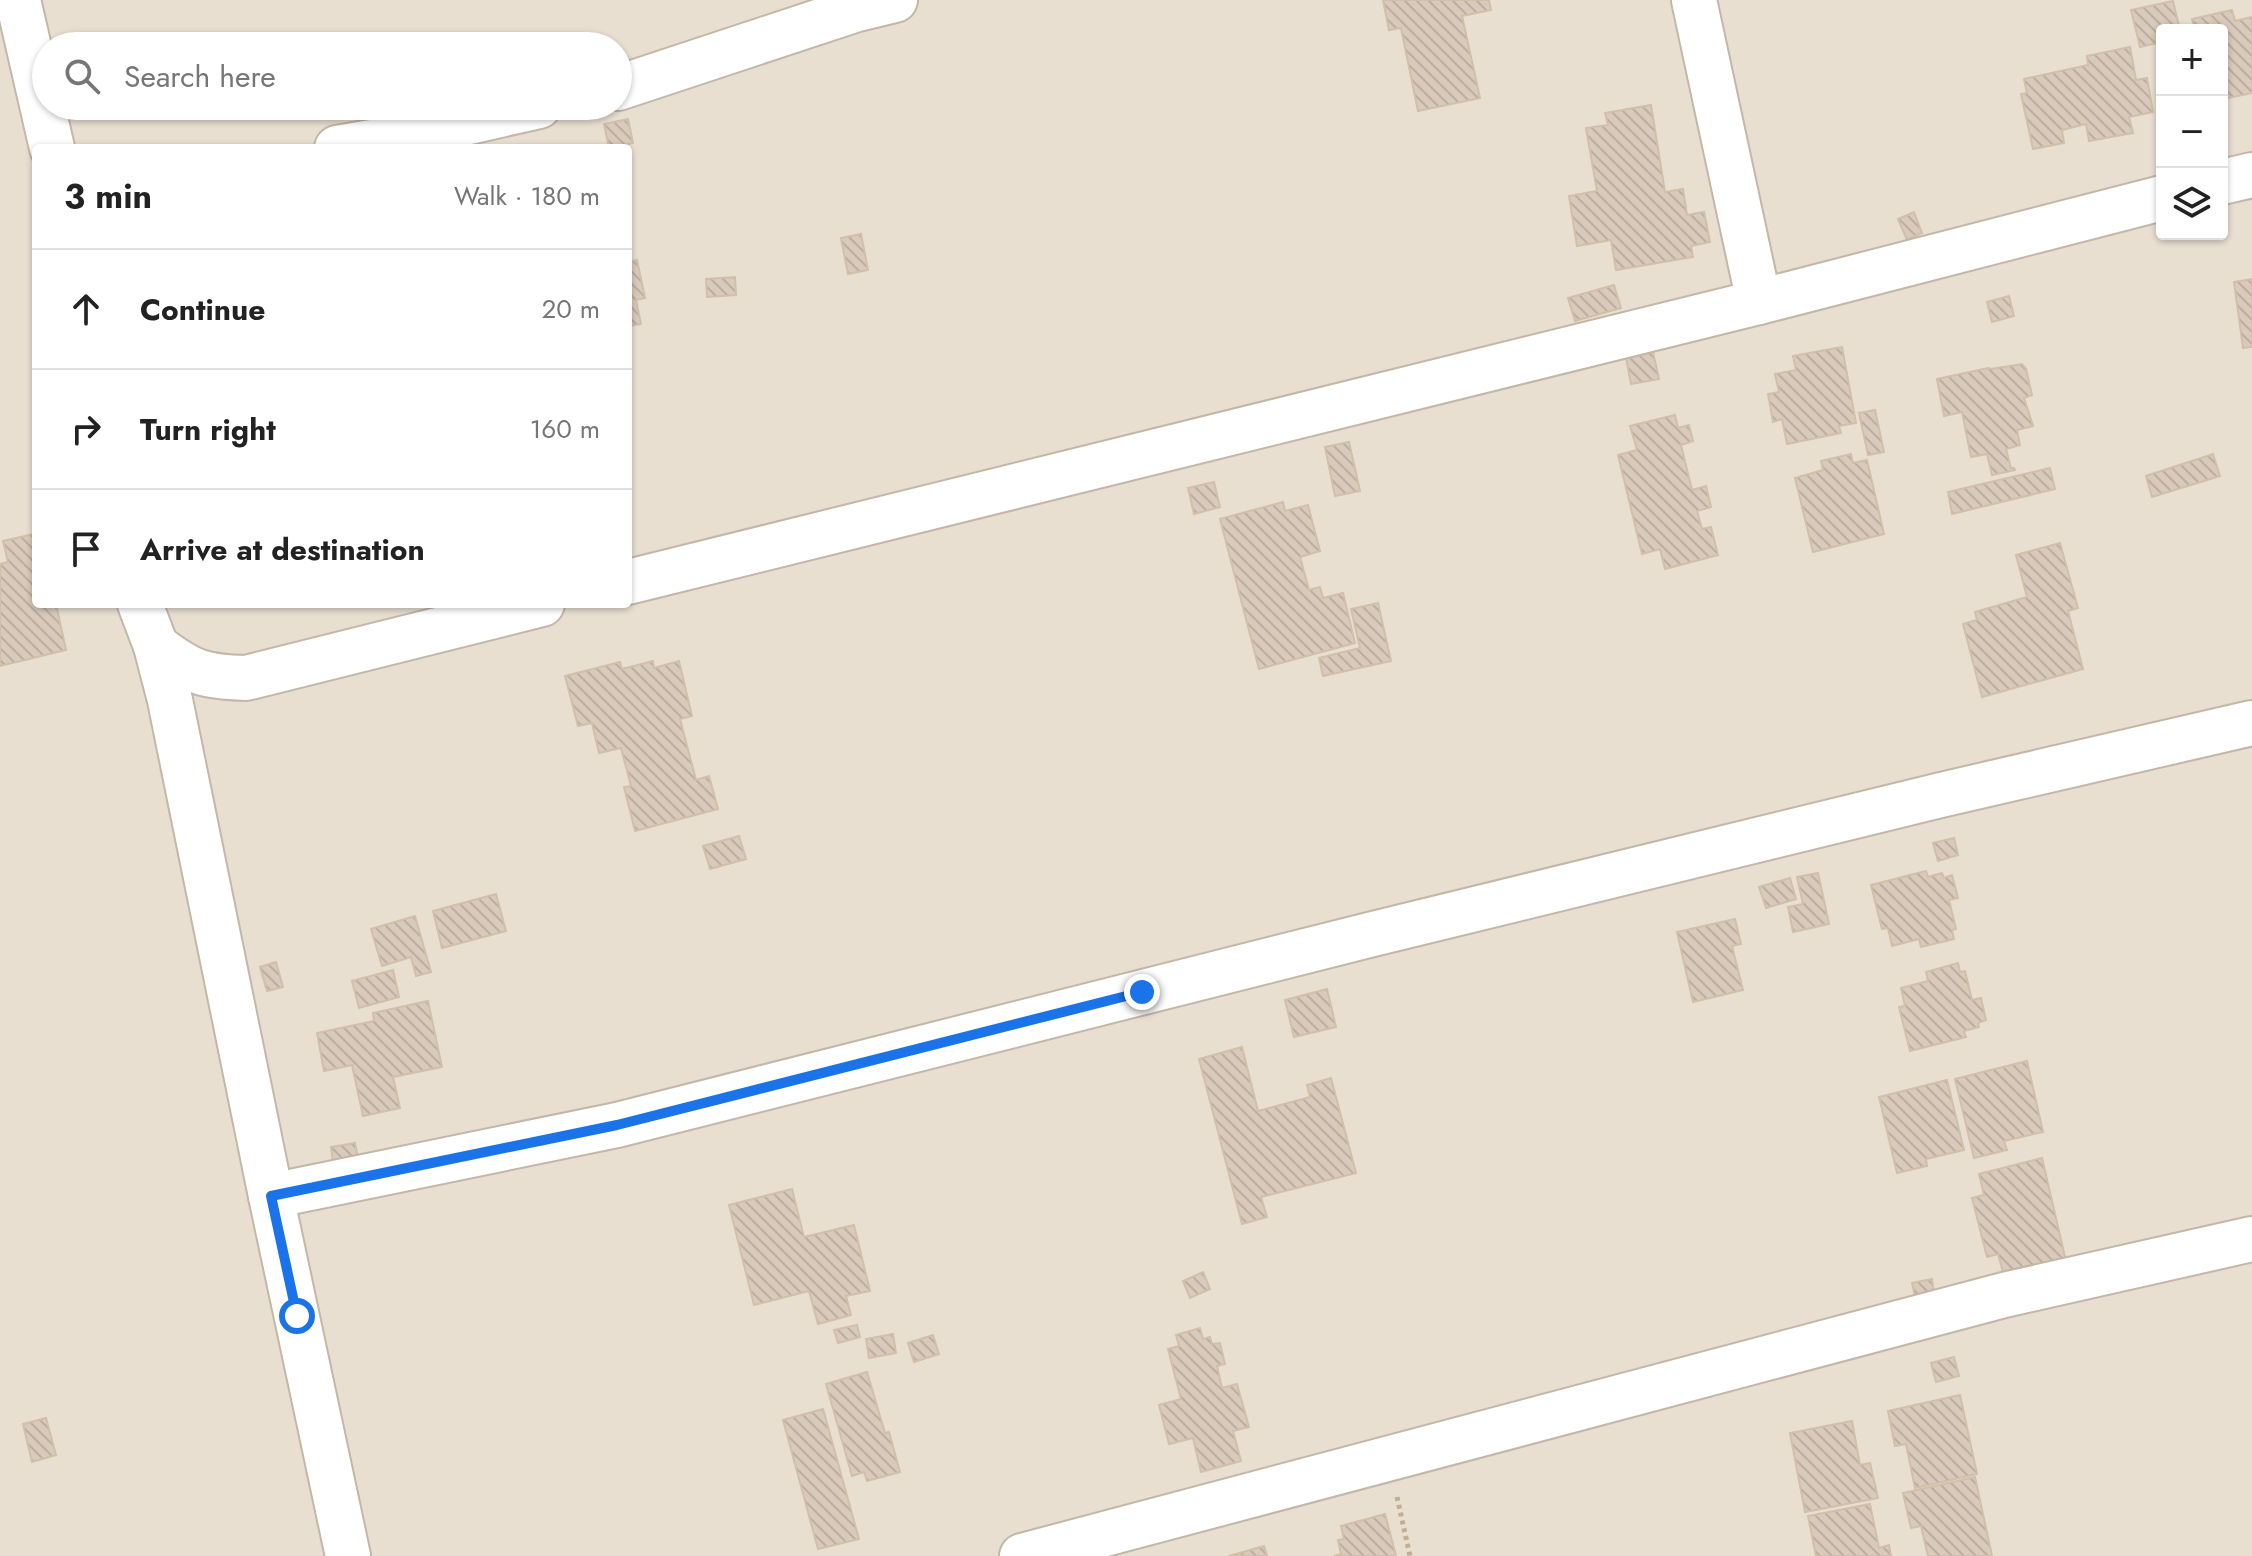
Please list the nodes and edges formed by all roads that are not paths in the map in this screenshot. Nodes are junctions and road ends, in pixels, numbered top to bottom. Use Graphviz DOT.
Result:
graph roads {
  1 [pos="18,0"];
  2 [pos="895,0"];
  3 [pos="1694,0"];
  4 [pos="32,61"];
  5 [pos="632,83"];
  6 [pos="46,120"];
  7 [pos="477,120"];
  8 [pos="51,144"];
  9 [pos="360,144"];
  10 [pos="2252,175"];
  11 [pos="2228,181"];
  12 [pos="2156,200"];
  13 [pos="1759,302"];
  14 [pos="632,581"];
  15 [pos="142,608"];
  16 [pos="526,608"];
  17 [pos="156,646"];
  18 [pos="2252,723"];
  19 [pos="271,1196"];
  20 [pos="2252,1239"];
  21 [pos="348,1556"];
  22 [pos="1022,1556"];
  1 -- 4 [label="street"];
  2 -- 5 [label="street"];
  3 -- 13 [label="street"];
  6 -- 8 [label="street"];
  7 -- 9 [label="street"];
  10 -- 11 [label="street"];
  12 -- 13 [label="street"];
  13 -- 14 [label="street"];
  15 -- 17 [label="street"];
  16 -- 17 [label="street"];
  17 -- 19 [label="street"];
  18 -- 19 [label="street"];
  19 -- 21 [label="street"];
  20 -- 22 [label="street"];
}
